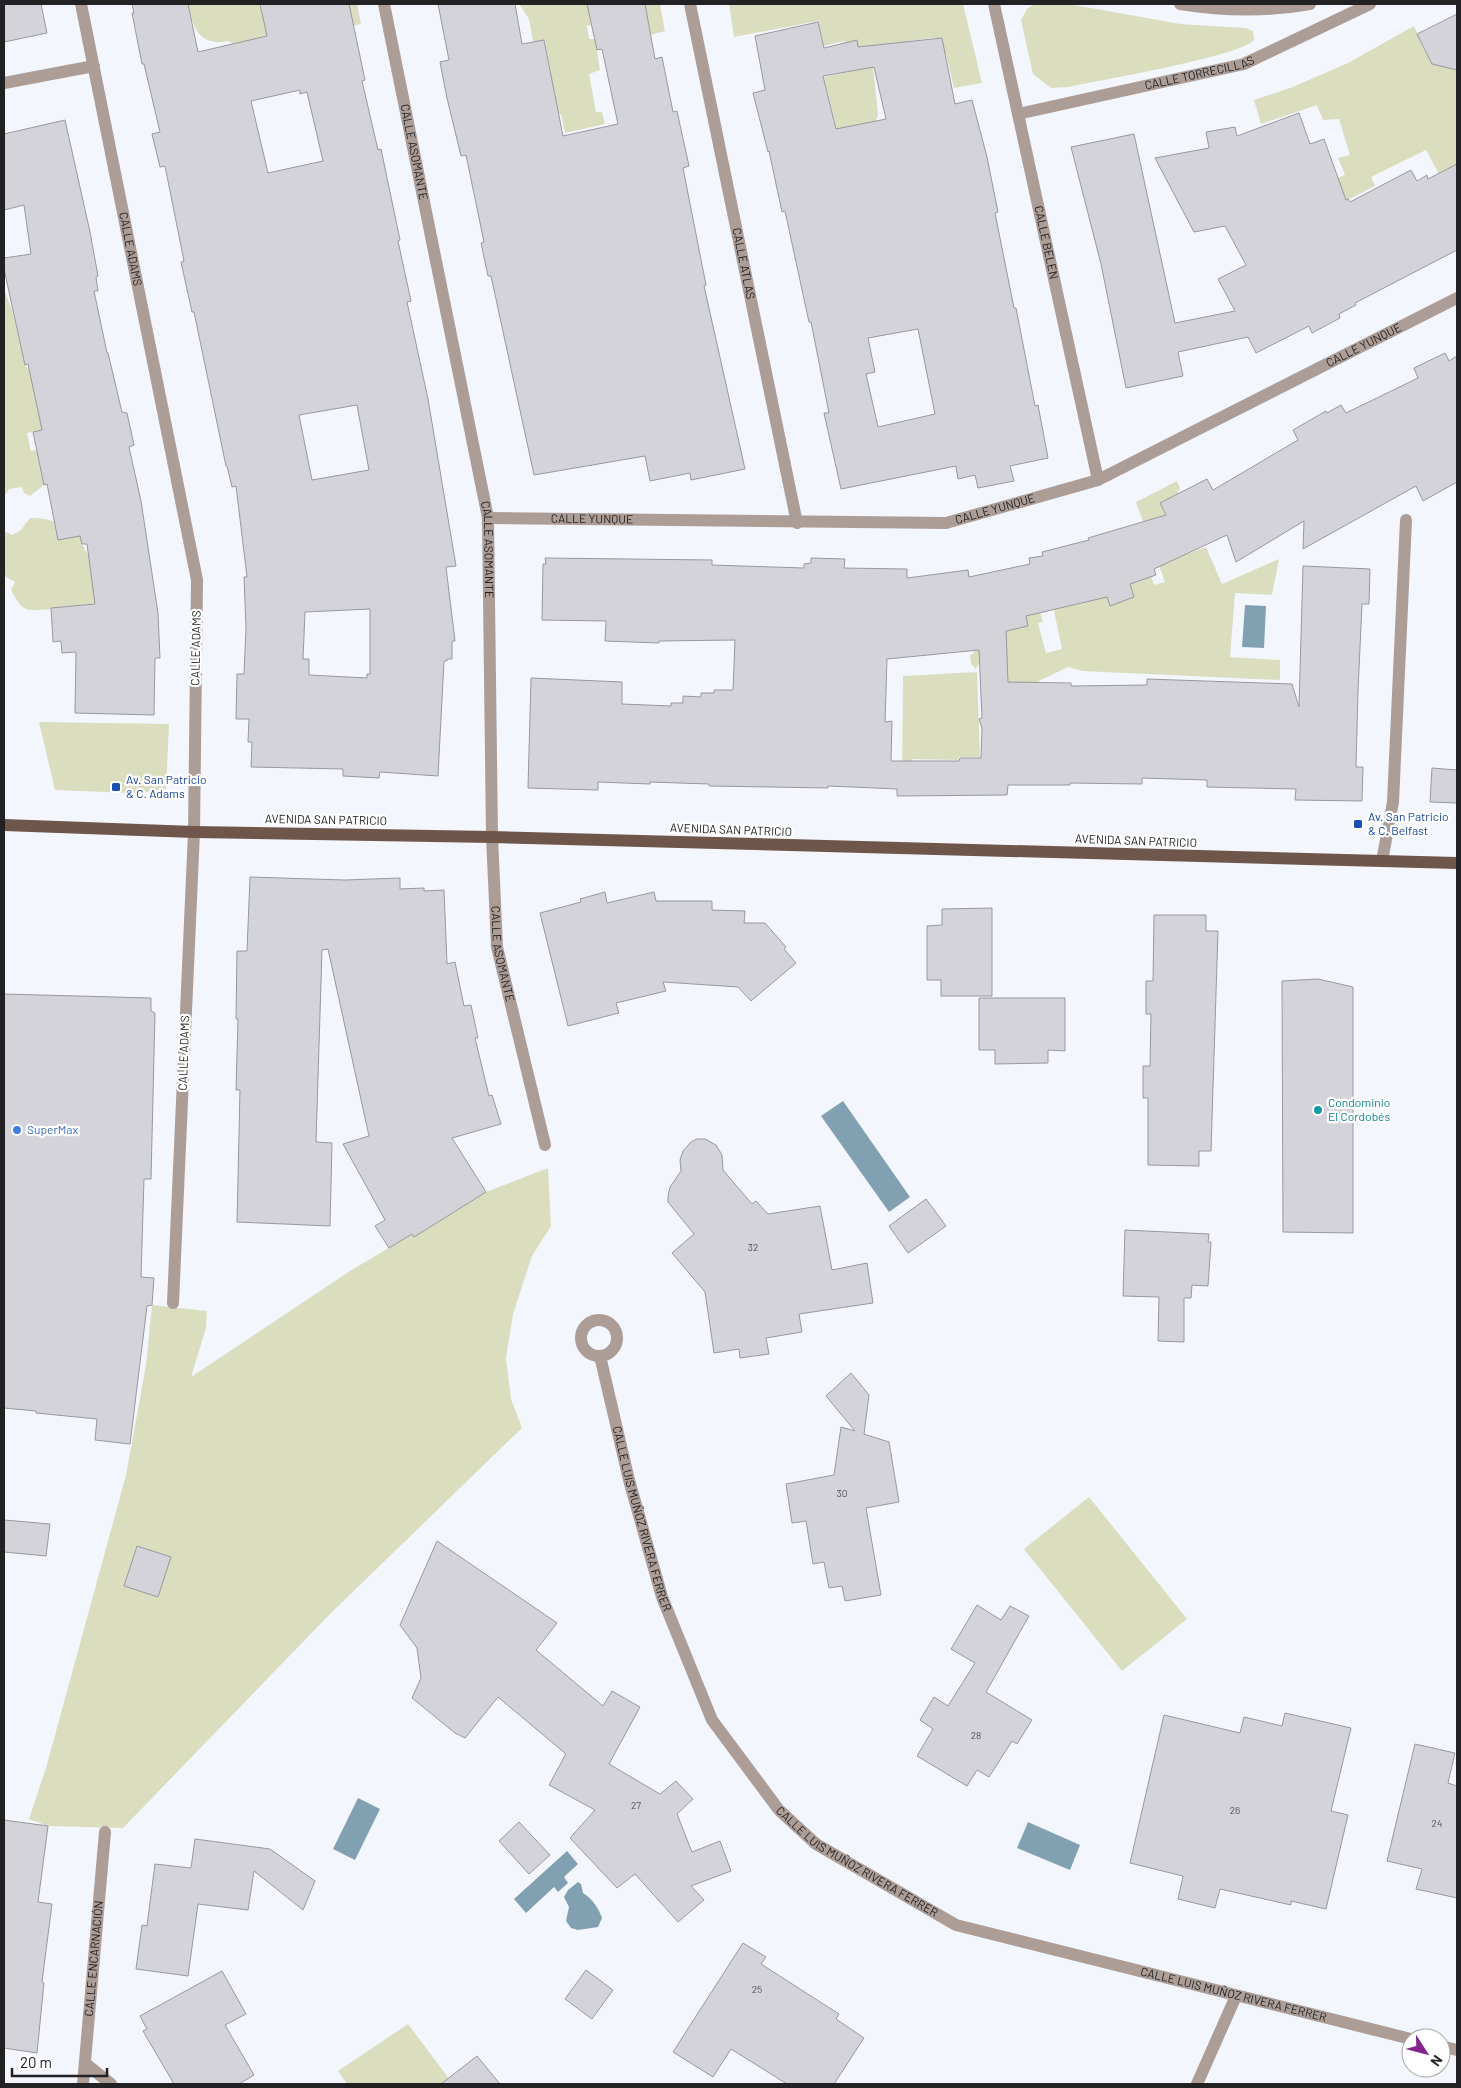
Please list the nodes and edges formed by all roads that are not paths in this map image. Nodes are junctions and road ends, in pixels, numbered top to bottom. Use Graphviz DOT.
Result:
graph roads {
  1 [pos="81,4"];
  2 [pos="384,4"];
  3 [pos="690,4"];
  4 [pos="994,4"];
  5 [pos="1180,4"];
  6 [pos="1310,4"];
  7 [pos="1370,4"];
  8 [pos="94,66"];
  9 [pos="4,83"];
  10 [pos="1018,114"];
  11 [pos="1457,298"];
  12 [pos="1098,480"];
  13 [pos="488,518"];
  14 [pos="1406,520"];
  15 [pos="797,523"];
  16 [pos="4,826"];
  17 [pos="194,832"];
  18 [pos="492,837"];
  19 [pos="1382,861"];
  20 [pos="1457,863"];
  21 [pos="545,1145"];
  22 [pos="173,1303"];
  23 [pos="600,1356"];
  24 [pos="106,1832"];
  25 [pos="1236,1996"];
  26 [pos="1401,2037"];
  27 [pos="86,2064"];
  28 [pos="83,2084"];
  29 [pos="111,2084"];
  30 [pos="1197,2084"];
  1 -- 8 [label="street, CALLE ADAMS"];
  2 -- 13 [label="street, CALLE ASOMANTE"];
  3 -- 15 [label="street, CALLE ATLAS"];
  4 -- 10 [label="street, CALLE BELEN"];
  5 -- 6 [label="street"];
  7 -- 10 [label="street, CALLE TORRECILLAS"];
  8 -- 9 [label="street"];
  8 -- 17 [label="street, CALLE ADAMS"];
  10 -- 12 [label="street, CALLE BELEN"];
  11 -- 12 [label="street, CALLE YUNQUE"];
  12 -- 15 [label="street, CALLE YUNQUE"];
  13 -- 15 [label="street, CALLE YUNQUE"];
  13 -- 18 [label="street, CALLE ASOMANTE"];
  14 -- 19 [label="street"];
  16 -- 17 [label="main road, AVENIDA SAN PATRICIO"];
  17 -- 18 [label="main road, AVENIDA SAN PATRICIO"];
  17 -- 22 [label="street, CALLE ADAMS"];
  18 -- 19 [label="main road, AVENIDA SAN PATRICIO"];
  18 -- 21 [label="street, CALLE ASOMANTE"];
  19 -- 20 [label="main road, AVENIDA SAN PATRICIO"];
  23 -- 25 [label="street, CALLE LUIS MUÑOZ RIVERA FERRER"];
  24 -- 27 [label="street, CALLE ENCARNACIÓN"];
  25 -- 26 [label="street, CALLE LUIS MUÑOZ RIVERA FERRER"];
  25 -- 30 [label="street"];
  27 -- 28 [label="street, CALLE ENCARNACIÓN"];
  27 -- 29 [label="street"];
}
